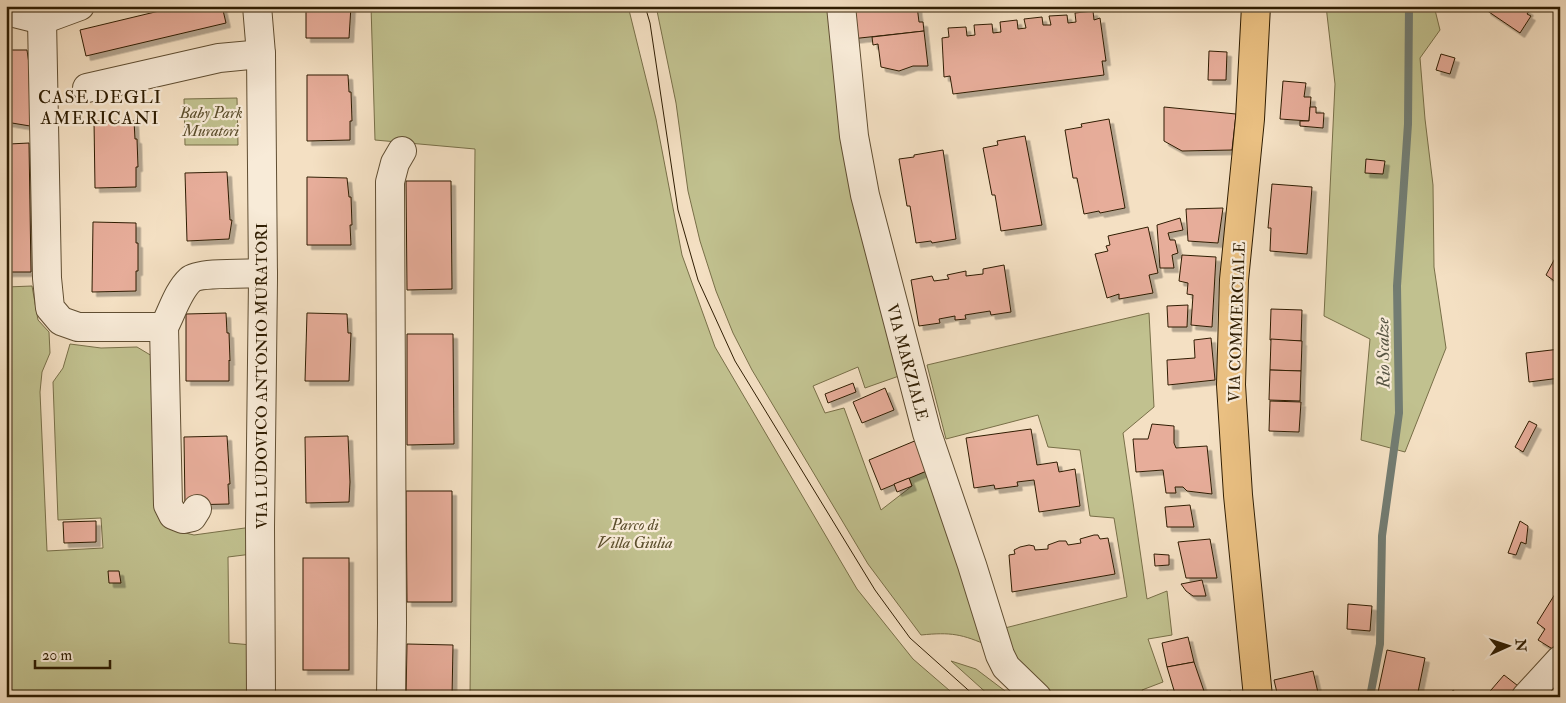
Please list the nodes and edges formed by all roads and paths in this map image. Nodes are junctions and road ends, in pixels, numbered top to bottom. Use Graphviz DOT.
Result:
graph roads {
  1 [pos="80,6"];
  2 [pos="257,6"];
  3 [pos="841,6"];
  4 [pos="1256,6"];
  5 [pos="20,12"];
  6 [pos="261,54"];
  7 [pos="87,88"];
  8 [pos="402,151"];
  9 [pos="263,274"];
  10 [pos="164,327"];
  11 [pos="197,509"];
  12 [pos="1560,660"];
  13 [pos="261,697"];
  14 [pos="390,697"];
  15 [pos="1037,697"];
  16 [pos="1258,697"];
  17 [pos="1526,697"];
  1 -- 5 [label="street"];
  2 -- 6 [label="street, VIA LUDOVICO ANTONIO MURATORI"];
  3 -- 15 [label="street, VIA MARZIALE"];
  4 -- 16 [label="main road, VIA COMMERCIALE"];
  5 -- 10 [label="street"];
  6 -- 7 [label="street"];
  6 -- 9 [label="street, VIA LUDOVICO ANTONIO MURATORI"];
  8 -- 14 [label="street"];
  9 -- 10 [label="street"];
  9 -- 13 [label="street, VIA LUDOVICO ANTONIO MURATORI"];
  10 -- 11 [label="street"];
  12 -- 17 [label="street"];
}
